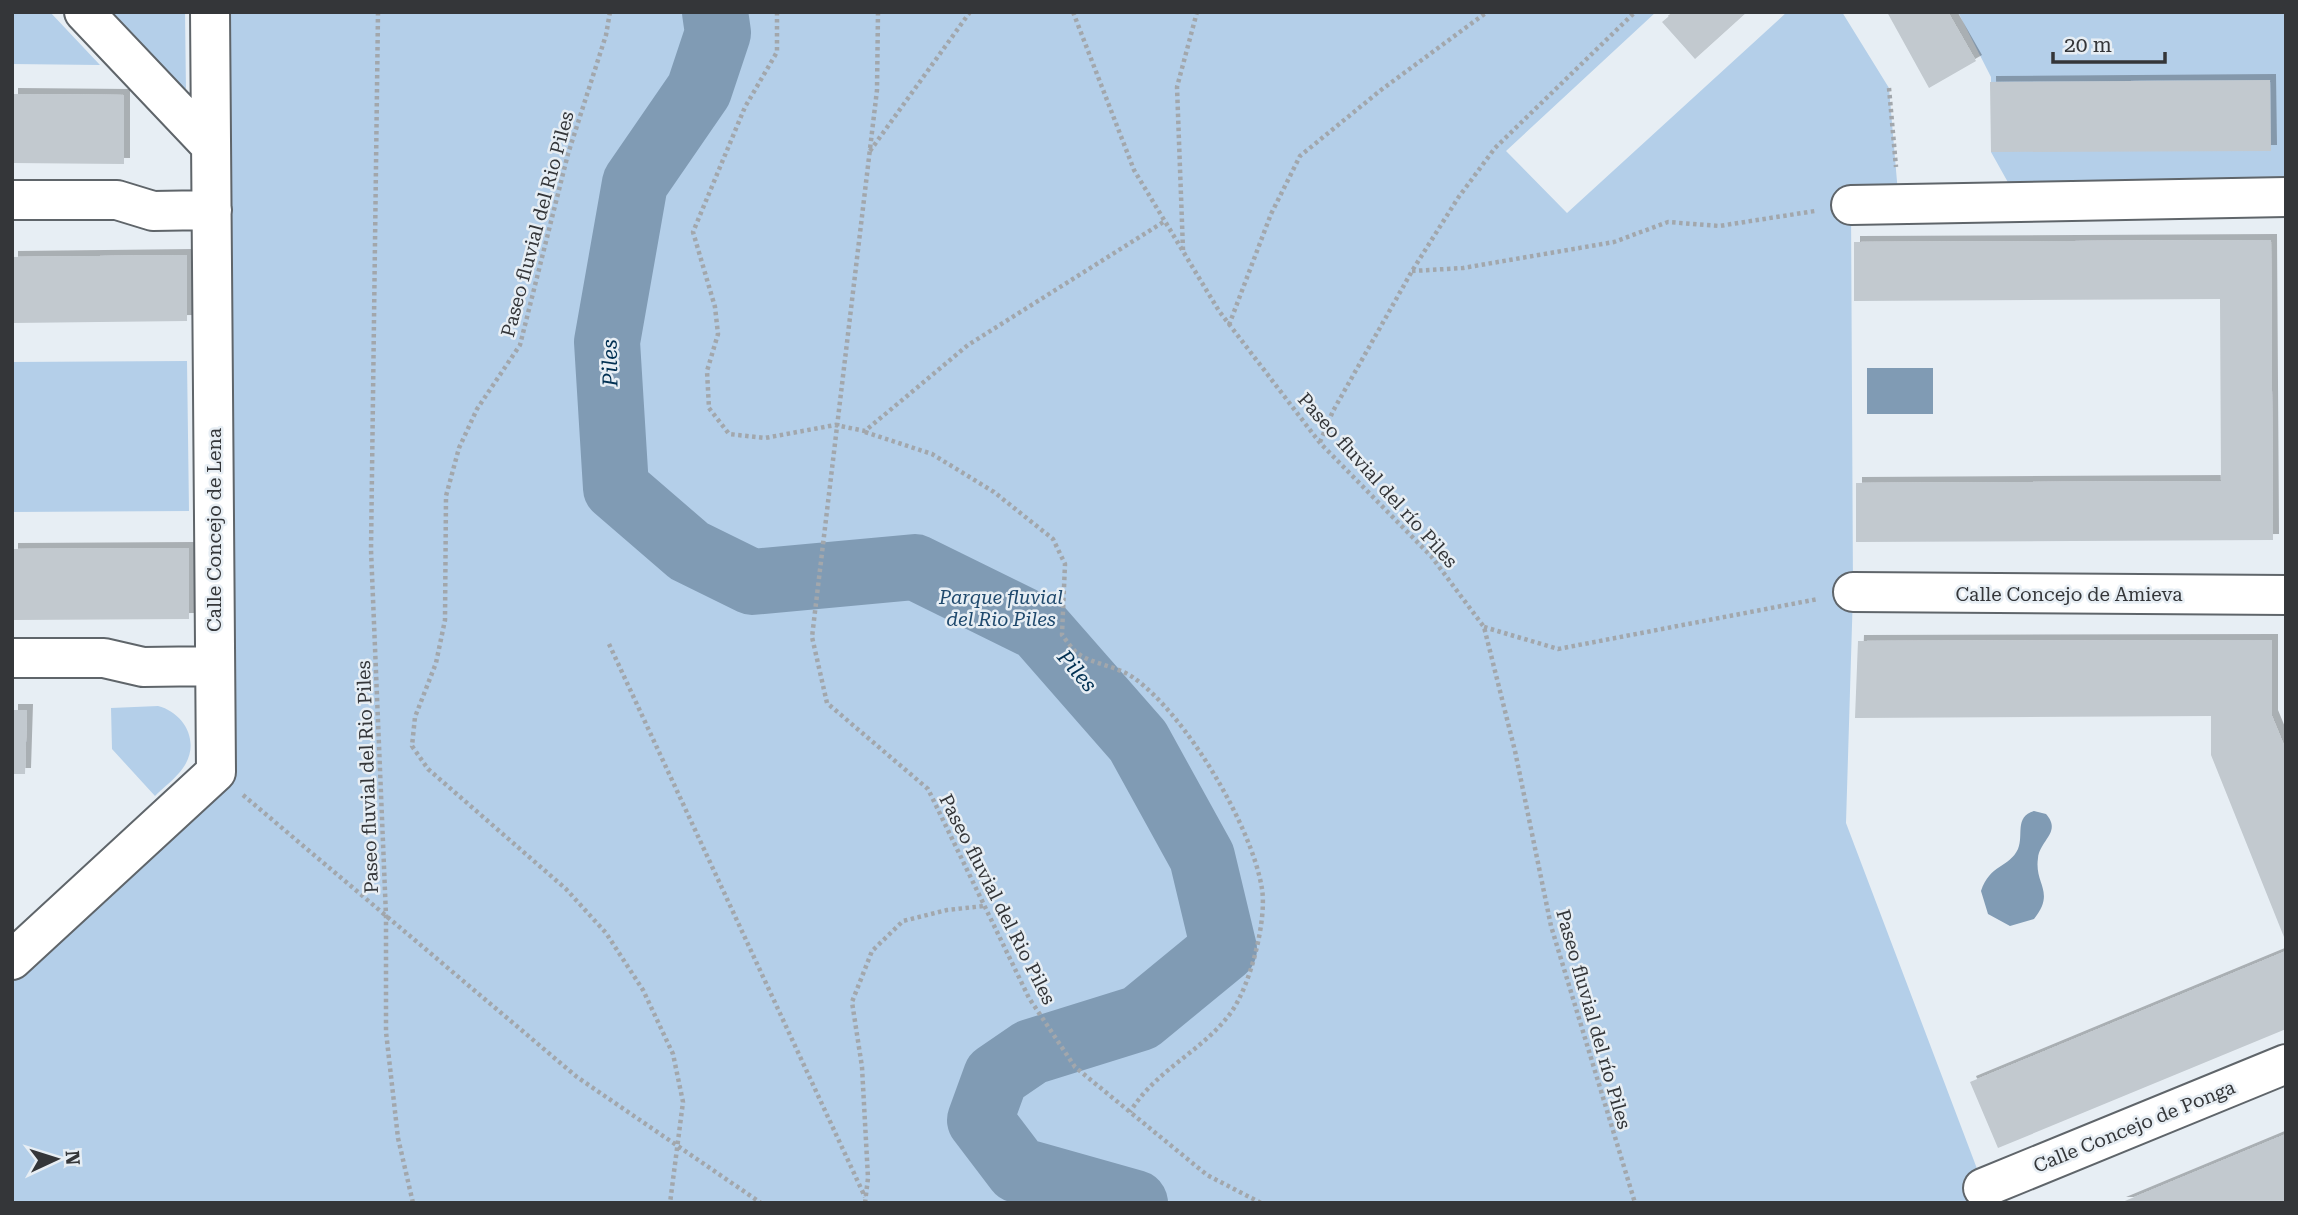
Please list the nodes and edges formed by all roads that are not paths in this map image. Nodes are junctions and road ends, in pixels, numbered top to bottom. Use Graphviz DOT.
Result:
graph roads {
  1 [pos="84,12"];
  2 [pos="210,12"];
  3 [pos="211,146"];
  4 [pos="2286,197"];
  5 [pos="12,200"];
  6 [pos="1851,205"];
  7 [pos="212,210"];
  8 [pos="1853,593"];
  9 [pos="2286,595"];
  10 [pos="12,658"];
  11 [pos="215,666"];
  12 [pos="12,960"];
  13 [pos="2286,1064"];
  14 [pos="1983,1188"];
  1 -- 3 [label="street"];
  2 -- 3 [label="street, Calle Concejo de Lena"];
  3 -- 7 [label="street, Calle Concejo de Lena"];
  4 -- 6 [label="street"];
  5 -- 7 [label="street"];
  7 -- 11 [label="street, Calle Concejo de Lena"];
  8 -- 9 [label="street, Calle Concejo de Amieva"];
  10 -- 11 [label="street"];
  11 -- 12 [label="street, Calle Concejo de Lena"];
  13 -- 14 [label="street, Calle Concejo de Ponga"];
}
